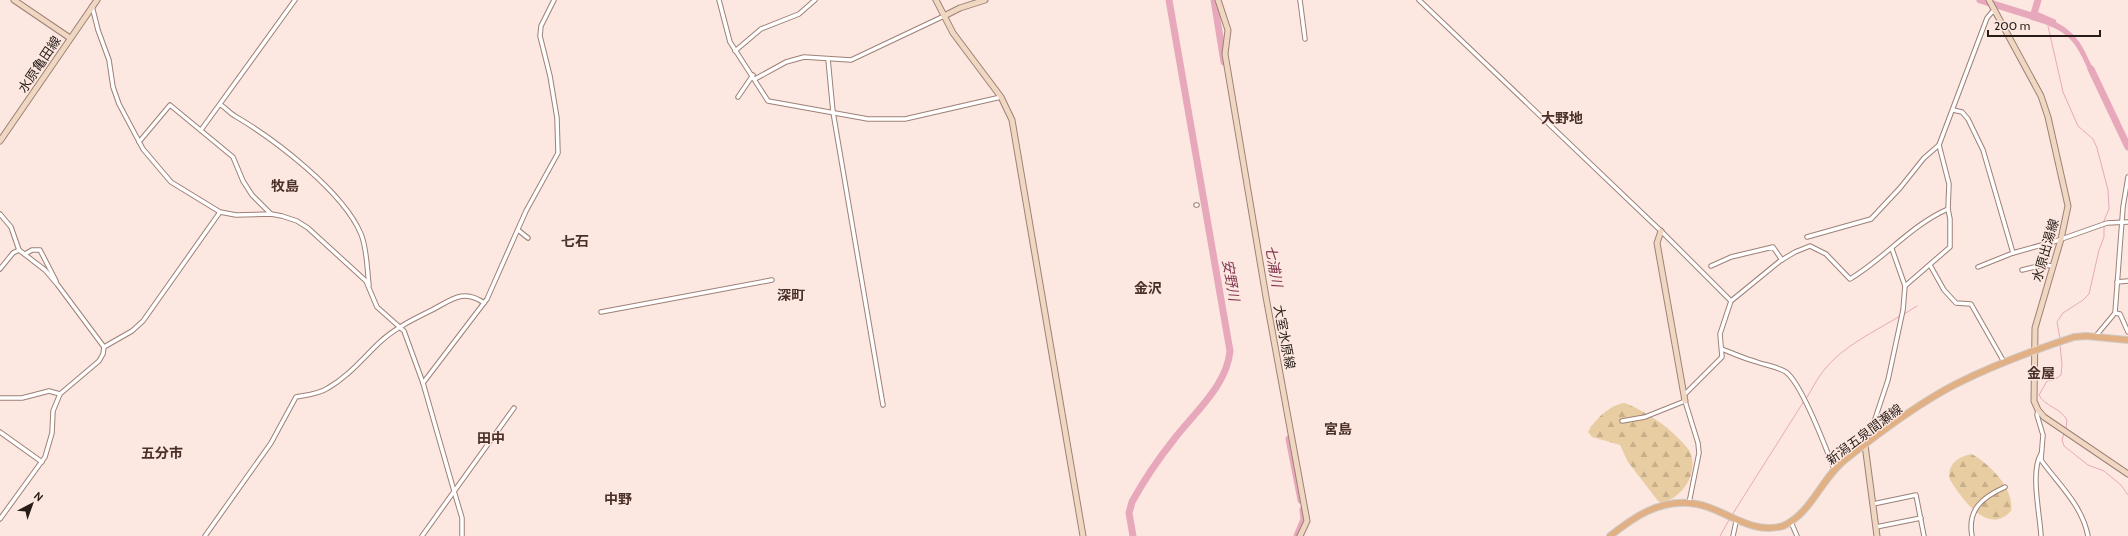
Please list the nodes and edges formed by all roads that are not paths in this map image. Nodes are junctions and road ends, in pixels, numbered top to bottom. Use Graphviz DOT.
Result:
graph roads {
  1 [pos="14,0"];
  2 [pos="97,0"];
  3 [pos="295,0"];
  4 [pos="554,0"];
  5 [pos="719,0"];
  6 [pos="815,0"];
  7 [pos="936,0"];
  8 [pos="985,0"];
  9 [pos="1218,0"];
  10 [pos="1300,0"];
  11 [pos="1419,0"];
  12 [pos="1989,0"];
  13 [pos="92,6"];
  14 [pos="1994,10"];
  15 [pos="944,16"];
  16 [pos="70,38"];
  17 [pos="1305,39"];
  18 [pos="734,51"];
  19 [pos="828,59"];
  20 [pos="754,77"];
  21 [pos="738,97"];
  22 [pos="1002,97"];
  23 [pos="221,105"];
  24 [pos="1953,110"];
  25 [pos="833,112"];
  26 [pos="201,130"];
  27 [pos="0,141"];
  28 [pos="139,142"];
  29 [pos="1939,145"];
  30 [pos="2128,177"];
  31 [pos="1948,209"];
  32 [pos="220,212"];
  33 [pos="0,214"];
  34 [pos="271,214"];
  35 [pos="2128,222"];
  36 [pos="2122,223"];
  37 [pos="518,230"];
  38 [pos="1661,231"];
  39 [pos="1807,237"];
  40 [pos="528,238"];
  41 [pos="2061,239"];
  42 [pos="1892,249"];
  43 [pos="19,250"];
  44 [pos="2013,253"];
  45 [pos="25,254"];
  46 [pos="1782,260"];
  47 [pos="1930,265"];
  48 [pos="1711,266"];
  49 [pos="2052,266"];
  50 [pos="1978,267"];
  51 [pos="0,269"];
  52 [pos="2022,270"];
  53 [pos="772,280"];
  54 [pos="2128,281"];
  55 [pos="2117,282"];
  56 [pos="58,284"];
  57 [pos="369,286"];
  58 [pos="1905,286"];
  59 [pos="1731,301"];
  60 [pos="484,303"];
  61 [pos="601,312"];
  62 [pos="2115,313"];
  63 [pos="400,327"];
  64 [pos="2128,332"];
  65 [pos="2095,337"];
  66 [pos="2127,339"];
  67 [pos="104,346"];
  68 [pos="1722,349"];
  69 [pos="2034,352"];
  70 [pos="2004,362"];
  71 [pos="423,383"];
  72 [pos="60,394"];
  73 [pos="1684,394"];
  74 [pos="0,398"];
  75 [pos="1685,401"];
  76 [pos="883,405"];
  77 [pos="514,408"];
  78 [pos="2038,410"];
  79 [pos="1622,421"];
  80 [pos="0,432"];
  81 [pos="1870,440"];
  82 [pos="1865,445"];
  83 [pos="2042,453"];
  84 [pos="42,462"];
  85 [pos="1834,469"];
  86 [pos="2128,474"];
  87 [pos="2005,487"];
  88 [pos="454,491"];
  89 [pos="1688,503"];
  90 [pos="1873,504"];
  91 [pos="1921,518"];
  92 [pos="0,519"];
  93 [pos="1732,520"];
  94 [pos="1791,522"];
  95 [pos="1876,527"];
  96 [pos="205,536"];
  97 [pos="422,536"];
  98 [pos="462,536"];
  99 [pos="1082,536"];
  100 [pos="1300,536"];
  101 [pos="1610,536"];
  102 [pos="1733,536"];
  103 [pos="1797,536"];
  104 [pos="1877,536"];
  105 [pos="1924,536"];
  106 [pos="1972,536"];
  107 [pos="2041,536"];
  108 [pos="2088,536"];
  1 -- 16 [label="main road"];
  2 -- 13 [label="main road, 水原亀田線"];
  3 -- 23 [label="street"];
  4 -- 37 [label="street"];
  5 -- 18 [label="street"];
  6 -- 18 [label="street"];
  7 -- 15 [label="main road"];
  8 -- 15 [label="main road"];
  9 -- 100 [label="main road, 大室水原線"];
  10 -- 17 [label="street"];
  11 -- 38 [label="street"];
  12 -- 14 [label="main road, 水原出湯線"];
  13 -- 16 [label="main road, 水原亀田線"];
  13 -- 28 [label="street"];
  14 -- 24 [label="street"];
  14 -- 41 [label="main road, 水原出湯線"];
  15 -- 19 [label="street"];
  15 -- 22 [label="main road"];
  16 -- 27 [label="main road, 水原亀田線"];
  18 -- 20 [label="street"];
  19 -- 20 [label="street"];
  19 -- 25 [label="street"];
  20 -- 21 [label="street"];
  20 -- 25 [label="street"];
  22 -- 25 [label="street"];
  22 -- 99 [label="main road"];
  23 -- 26 [label="street"];
  23 -- 57 [label="street"];
  24 -- 29 [label="street"];
  24 -- 44 [label="street"];
  25 -- 76 [label="street"];
  26 -- 28 [label="street"];
  26 -- 34 [label="street"];
  28 -- 32 [label="street"];
  29 -- 31 [label="street"];
  29 -- 39 [label="street"];
  30 -- 36 [label="street"];
  31 -- 42 [label="street"];
  31 -- 47 [label="street"];
  32 -- 34 [label="street"];
  32 -- 67 [label="street"];
  33 -- 43 [label="street"];
  34 -- 57 [label="street"];
  35 -- 36 [label="street"];
  36 -- 41 [label="street"];
  36 -- 55 [label="street"];
  37 -- 40 [label="street"];
  37 -- 60 [label="street"];
  38 -- 59 [label="street"];
  38 -- 73 [label="main road"];
  41 -- 44 [label="street"];
  41 -- 49 [label="main road, 水原出湯線"];
  42 -- 46 [label="street"];
  42 -- 58 [label="street"];
  43 -- 45 [label="street"];
  43 -- 51 [label="street"];
  44 -- 50 [label="street"];
  45 -- 56 [label="street"];
  45 -- 56 [label="street"];
  46 -- 48 [label="street"];
  46 -- 59 [label="street"];
  47 -- 58 [label="street"];
  47 -- 70 [label="street"];
  49 -- 52 [label="street"];
  49 -- 69 [label="main road, 水原出湯線"];
  53 -- 61 [label="street"];
  54 -- 55 [label="street"];
  55 -- 62 [label="street"];
  56 -- 67 [label="street"];
  57 -- 63 [label="street"];
  58 -- 81 [label="street"];
  59 -- 68 [label="street"];
  60 -- 63 [label="street"];
  60 -- 71 [label="street"];
  62 -- 64 [label="street"];
  62 -- 65 [label="street"];
  63 -- 71 [label="street"];
  63 -- 96 [label="street"];
  65 -- 66 [label="main road, 新潟五泉間瀬線"];
  65 -- 69 [label="main road, 新潟五泉間瀬線"];
  67 -- 72 [label="street"];
  68 -- 73 [label="street"];
  68 -- 85 [label="street"];
  69 -- 70 [label="main road, 新潟五泉間瀬線"];
  69 -- 78 [label="main road, 水原出湯線"];
  70 -- 81 [label="main road, 新潟五泉間瀬線"];
  71 -- 88 [label="street"];
  72 -- 74 [label="street"];
  72 -- 84 [label="street"];
  73 -- 75 [label="main road"];
  75 -- 79 [label="street"];
  75 -- 89 [label="street"];
  77 -- 88 [label="street"];
  78 -- 83 [label="street"];
  78 -- 86 [label="main road"];
  80 -- 84 [label="street"];
  81 -- 82 [label="main road, 新潟五泉間瀬線"];
  82 -- 85 [label="main road, 新潟五泉間瀬線"];
  82 -- 90 [label="main road"];
  83 -- 107 [label="street"];
  83 -- 108 [label="street"];
  84 -- 92 [label="street"];
  85 -- 94 [label="main road, 新潟五泉間瀬線"];
  87 -- 106 [label="street"];
  88 -- 97 [label="street"];
  88 -- 98 [label="street"];
  89 -- 93 [label="main road, 新潟五泉間瀬線"];
  89 -- 101 [label="main road, 新潟五泉間瀬線"];
  90 -- 91 [label="street"];
  90 -- 95 [label="main road"];
  91 -- 95 [label="street"];
  91 -- 105 [label="street"];
  93 -- 94 [label="main road, 新潟五泉間瀬線"];
  93 -- 102 [label="street"];
  94 -- 103 [label="street"];
  95 -- 104 [label="main road"];
}
